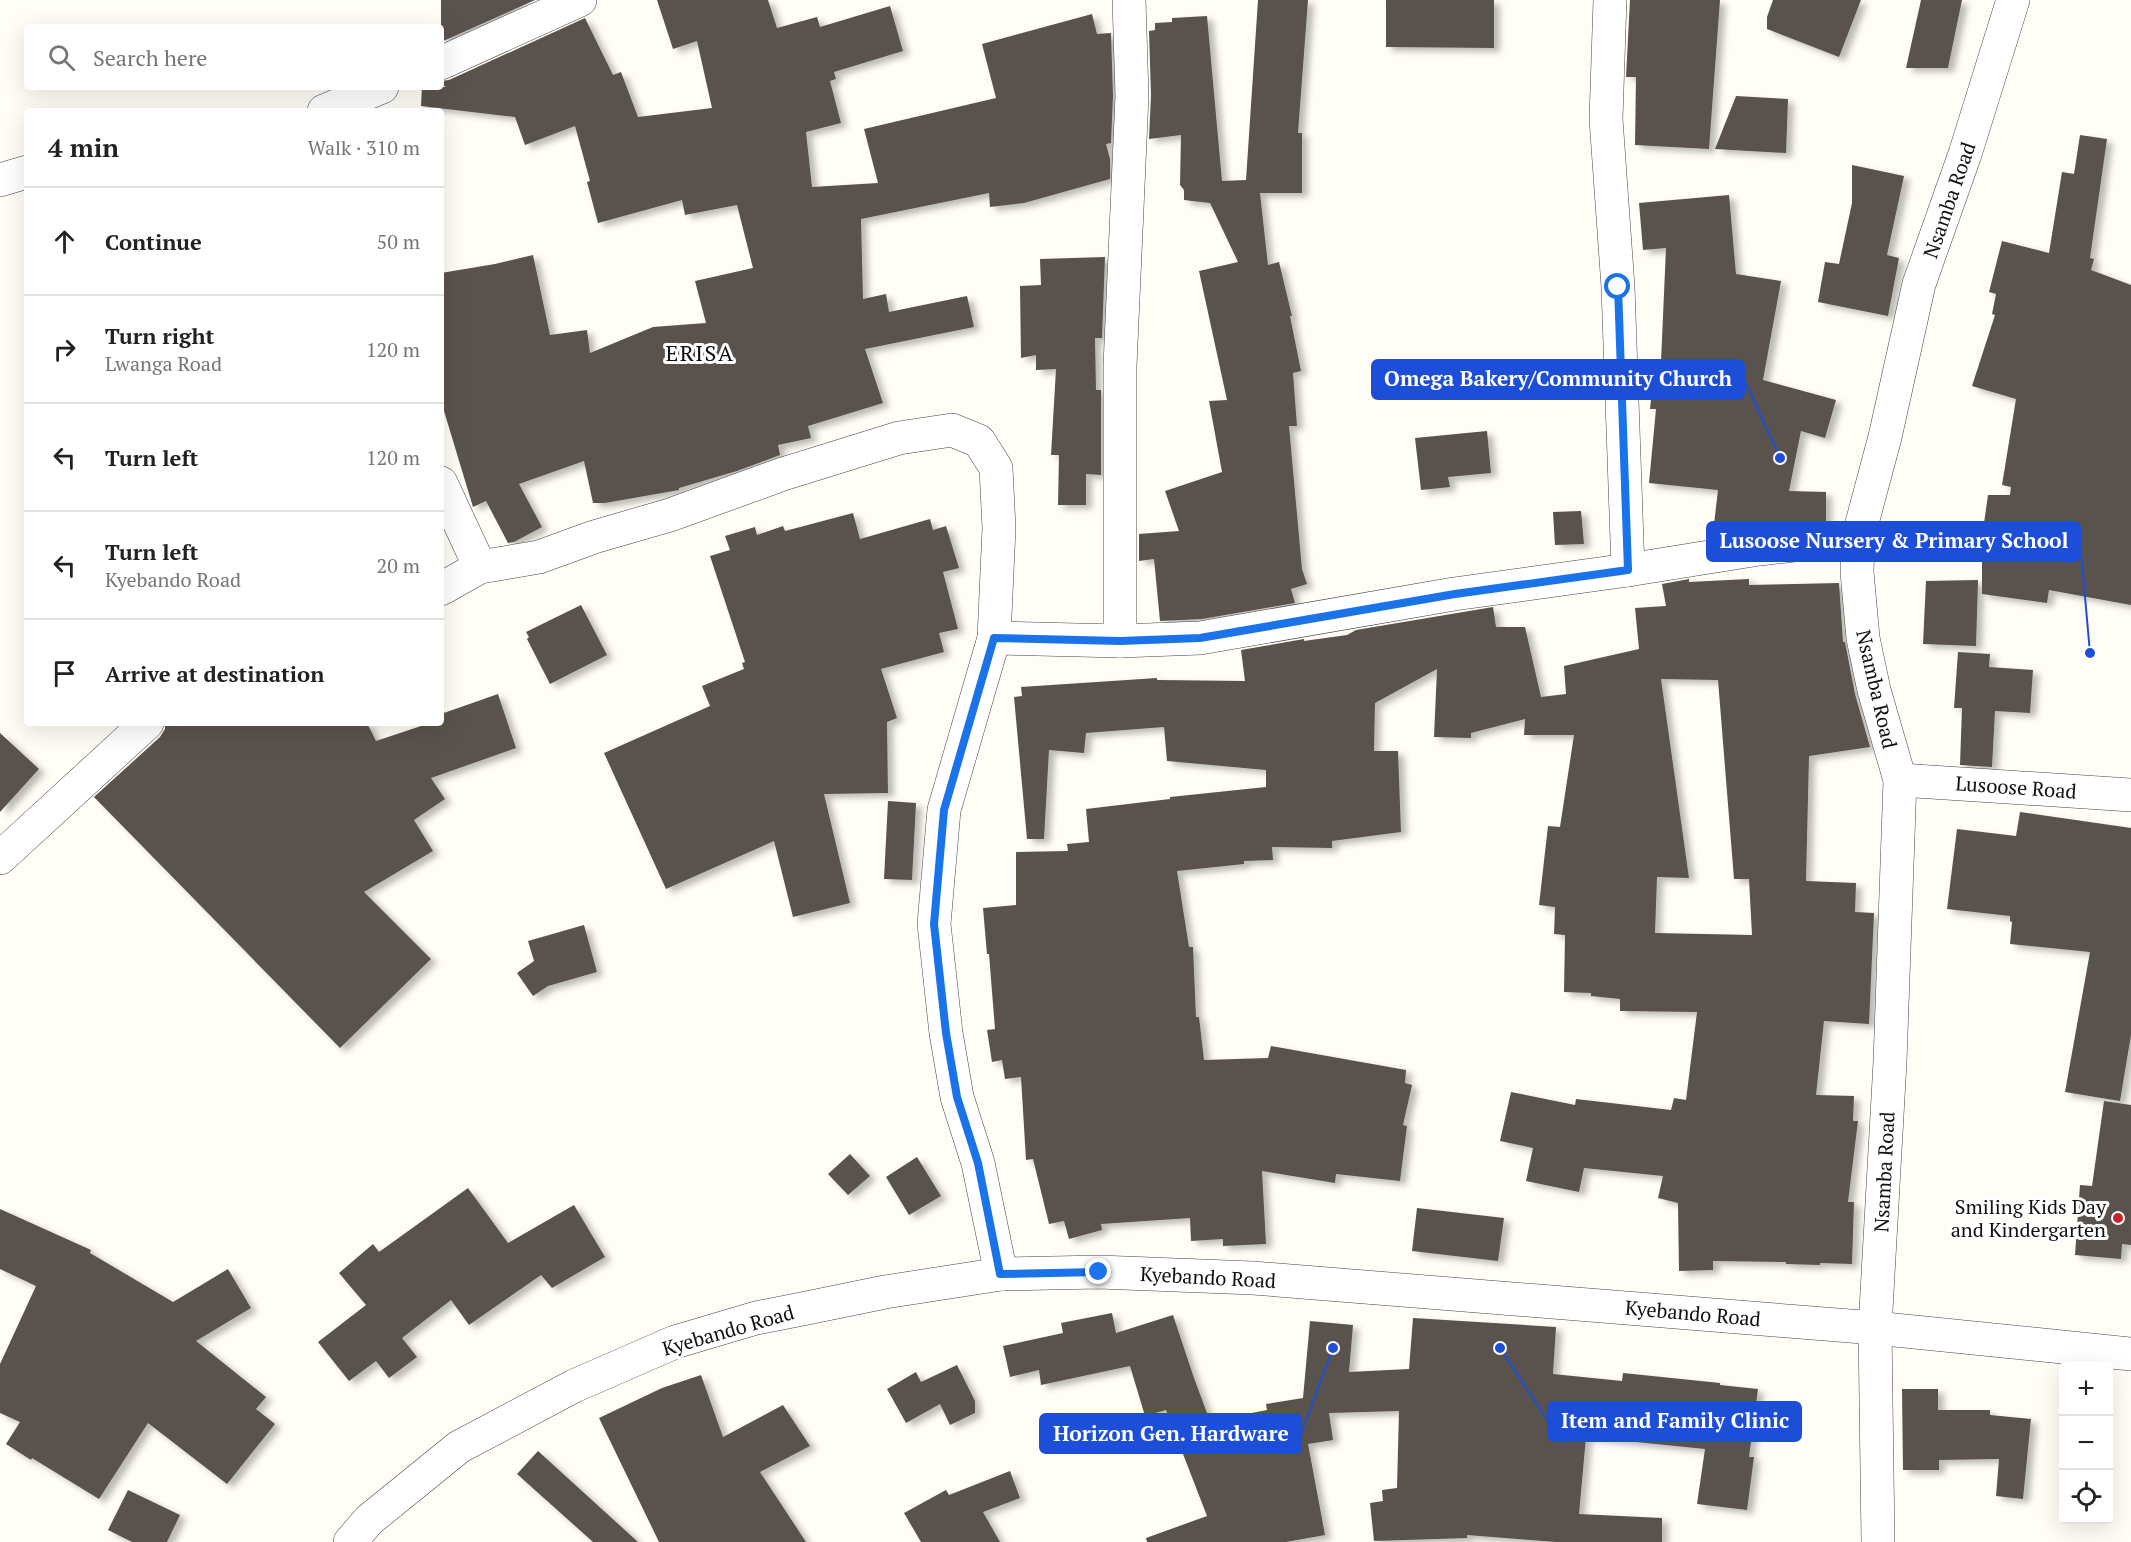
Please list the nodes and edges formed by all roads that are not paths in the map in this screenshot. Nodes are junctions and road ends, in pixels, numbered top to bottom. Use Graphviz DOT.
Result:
graph roads {
  1 [pos="580,0"];
  2 [pos="1129,0"];
  3 [pos="1610,0"];
  4 [pos="2013,0"];
  5 [pos="444,62"];
  6 [pos="375,90"];
  7 [pos="331,108"];
  8 [pos="24,173"];
  9 [pos="0,180"];
  10 [pos="444,489"];
  11 [pos="1858,538"];
  12 [pos="480,567"];
  13 [pos="1628,570"];
  14 [pos="444,587"];
  15 [pos="994,638"];
  16 [pos="1120,641"];
  17 [pos="144,726"];
  18 [pos="1900,780"];
  19 [pos="2131,795"];
  20 [pos="0,858"];
  21 [pos="1000,1274"];
  22 [pos="1875,1328"];
  23 [pos="2131,1354"];
  24 [pos="350,1542"];
  25 [pos="1878,1542"];
  1 -- 5 [label="street"];
  2 -- 16 [label="street"];
  3 -- 13 [label="street"];
  4 -- 11 [label="street, Nsamba Road"];
  6 -- 7 [label="street"];
  8 -- 9 [label="street"];
  10 -- 12 [label="street"];
  11 -- 13 [label="street"];
  11 -- 18 [label="street, Nsamba Road"];
  12 -- 14 [label="street"];
  12 -- 15 [label="street"];
  13 -- 16 [label="street"];
  15 -- 16 [label="street"];
  15 -- 21 [label="street"];
  17 -- 20 [label="street"];
  18 -- 19 [label="street, Lusoose Road"];
  18 -- 22 [label="street, Nsamba Road"];
  21 -- 22 [label="street, Kyebando Road"];
  21 -- 24 [label="street, Kyebando Road"];
  22 -- 23 [label="street, Kyebando Road"];
  22 -- 25 [label="street, Nsamba Road"];
}
